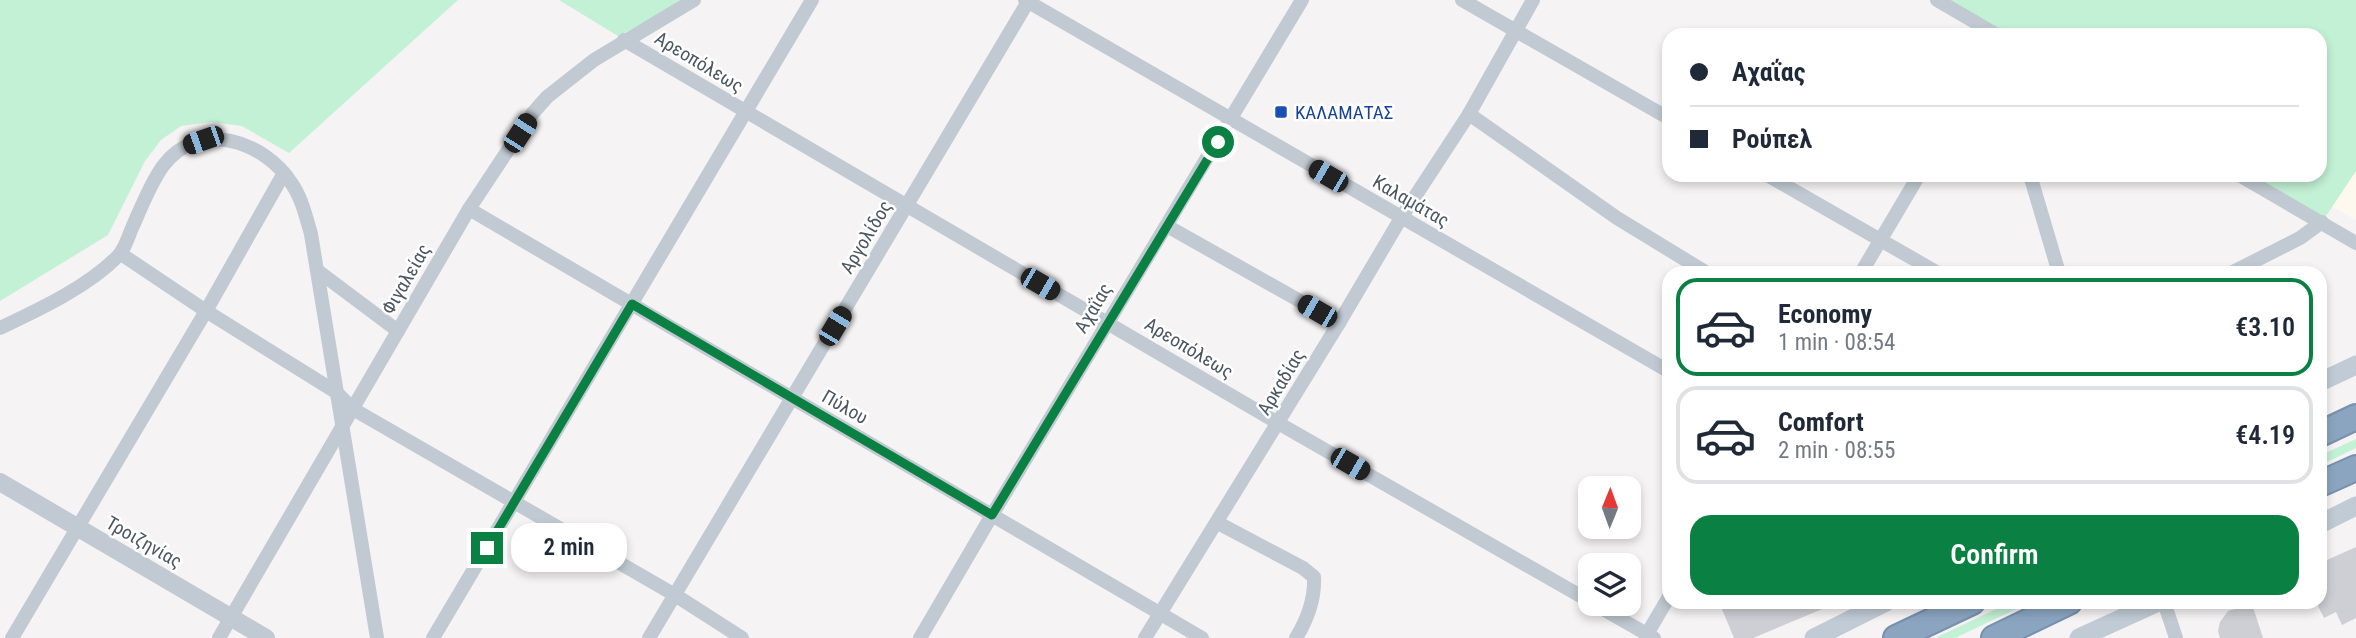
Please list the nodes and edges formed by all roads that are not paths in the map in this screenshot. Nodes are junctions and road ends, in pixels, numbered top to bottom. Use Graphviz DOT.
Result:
graph roads {
  1 [pos="694,0"];
  2 [pos="812,0"];
  3 [pos="1302,0"];
  4 [pos="1462,0"];
  5 [pos="1533,0"];
  6 [pos="1937,0"];
  7 [pos="1027,1"];
  8 [pos="1985,28"];
  9 [pos="1516,31"];
  10 [pos="624,40"];
  11 [pos="745,112"];
  12 [pos="1469,114"];
  13 [pos="1662,114"];
  14 [pos="1230,121"];
  15 [pos="284,173"];
  16 [pos="1779,182"];
  17 [pos="1915,182"];
  18 [pos="2033,182"];
  19 [pos="2251,182"];
  20 [pos="906,207"];
  21 [pos="469,209"];
  22 [pos="1401,218"];
  23 [pos="2322,222"];
  24 [pos="1167,226"];
  25 [pos="1881,241"];
  26 [pos="2356,243"];
  27 [pos="121,254"];
  28 [pos="1696,266"];
  29 [pos="1865,266"];
  30 [pos="1926,266"];
  31 [pos="2057,266"];
  32 [pos="2245,266"];
  33 [pos="318,271"];
  34 [pos="632,304"];
  35 [pos="206,311"];
  36 [pos="1107,323"];
  37 [pos="1339,323"];
  38 [pos="0,328"];
  39 [pos="398,331"];
  40 [pos="2356,365"];
  41 [pos="1662,367"];
  42 [pos="2327,379"];
  43 [pos="336,392"];
  44 [pos="792,398"];
  45 [pos="353,409"];
  46 [pos="2356,417"];
  47 [pos="1278,423"];
  48 [pos="343,428"];
  49 [pos="2327,431"];
  50 [pos="2356,468"];
  51 [pos="2327,481"];
  52 [pos="0,482"];
  53 [pos="514,503"];
  54 [pos="2355,507"];
  55 [pos="992,515"];
  56 [pos="2327,521"];
  57 [pos="1218,523"];
  58 [pos="77,527"];
  59 [pos="675,595"];
  60 [pos="1578,595"];
  61 [pos="1663,609"];
  62 [pos="1872,609"];
  63 [pos="1957,609"];
  64 [pos="2054,609"];
  65 [pos="2147,609"];
  66 [pos="2166,609"];
  67 [pos="1160,613"];
  68 [pos="1615,616"];
  69 [pos="230,617"];
  70 [pos="2109,632"];
  71 [pos="1650,636"];
  72 [pos="12,638"];
  73 [pos="219,638"];
  74 [pos="266,638"];
  75 [pos="377,638"];
  76 [pos="433,638"];
  77 [pos="649,638"];
  78 [pos="742,638"];
  79 [pos="920,638"];
  80 [pos="1145,638"];
  81 [pos="1202,638"];
  82 [pos="1296,638"];
  83 [pos="1814,638"];
  84 [pos="1896,638"];
  85 [pos="1994,638"];
  86 [pos="2079,638"];
  87 [pos="2176,638"];
  1 -- 10 [label="street, Φιγαλείας"];
  2 -- 11 [label="street"];
  3 -- 14 [label="street, Αχαΐας"];
  4 -- 9 [label="street"];
  5 -- 9 [label="street, Αρκαδίας"];
  6 -- 8 [label="street"];
  7 -- 14 [label="street, Καλαμάτας"];
  7 -- 20 [label="street, Αργολίδος"];
  9 -- 12 [label="street, Αρκαδίας"];
  9 -- 13 [label="street"];
  10 -- 11 [label="street, Αρεοπόλεως"];
  10 -- 21 [label="street, Φιγαλείας"];
  11 -- 20 [label="street, Αρεοπόλεως"];
  11 -- 34 [label="street"];
  12 -- 22 [label="street, Αρκαδίας"];
  12 -- 28 [label="street"];
  14 -- 22 [label="street, Καλαμάτας"];
  14 -- 24 [label="street, Αχαΐας"];
  15 -- 27 [label="street"];
  15 -- 33 [label="street"];
  15 -- 35 [label="street"];
  16 -- 25 [label="street"];
  17 -- 25 [label="street"];
  18 -- 31 [label="street"];
  19 -- 23 [label="street"];
  20 -- 36 [label="street, Αρεοπόλεως"];
  20 -- 44 [label="street, Αργολίδος"];
  21 -- 34 [label="street, Πύλου"];
  21 -- 39 [label="street, Φιγαλείας"];
  22 -- 37 [label="street, Αρκαδίας"];
  22 -- 41 [label="street, Καλαμάτας"];
  23 -- 26 [label="street"];
  23 -- 32 [label="street"];
  24 -- 36 [label="street, Αχαΐας"];
  24 -- 37 [label="street"];
  25 -- 29 [label="street"];
  25 -- 30 [label="street"];
  27 -- 35 [label="street"];
  27 -- 38 [label="street"];
  33 -- 39 [label="street"];
  33 -- 43 [label="street"];
  34 -- 44 [label="street, Πύλου"];
  34 -- 53 [label="street"];
  35 -- 43 [label="street"];
  35 -- 58 [label="street"];
  36 -- 47 [label="street, Αρεοπόλεως"];
  36 -- 55 [label="street, Αχαΐας"];
  37 -- 47 [label="street, Αρκαδίας"];
  39 -- 45 [label="street, Φιγαλείας"];
  40 -- 42 [label="main road"];
  43 -- 45 [label="street"];
  43 -- 48 [label="street"];
  44 -- 55 [label="street, Πύλου"];
  44 -- 59 [label="street, Αργολίδος"];
  45 -- 48 [label="street, Φιγαλείας"];
  45 -- 53 [label="street"];
  46 -- 49 [label="highway"];
  47 -- 57 [label="street, Αρκαδίας"];
  47 -- 60 [label="street, Αρεοπόλεως"];
  48 -- 69 [label="street, Φιγαλείας"];
  48 -- 75 [label="street"];
  50 -- 51 [label="highway"];
  52 -- 58 [label="street, Τροιζηνίας"];
  53 -- 59 [label="street"];
  53 -- 76 [label="street"];
  54 -- 56 [label="main road"];
  55 -- 67 [label="street, Πύλου"];
  55 -- 79 [label="street, Αχαΐας"];
  57 -- 67 [label="street, Αρκαδίας"];
  57 -- 82 [label="street"];
  58 -- 69 [label="street, Τροιζηνίας"];
  58 -- 72 [label="street"];
  59 -- 77 [label="street, Αργολίδος"];
  59 -- 78 [label="street"];
  61 -- 71 [label="street"];
  62 -- 83 [label="main road"];
  63 -- 84 [label="highway"];
  64 -- 85 [label="highway"];
  65 -- 70 [label="main road"];
  66 -- 87 [label="street"];
  67 -- 80 [label="street, Αρκαδίας"];
  67 -- 81 [label="street, Πύλου"];
  68 -- 71 [label="street, Αρεοπόλεως"];
  69 -- 73 [label="street, Φιγαλείας"];
  69 -- 74 [label="street, Τροιζηνίας"];
  70 -- 86 [label="main road"];
}
